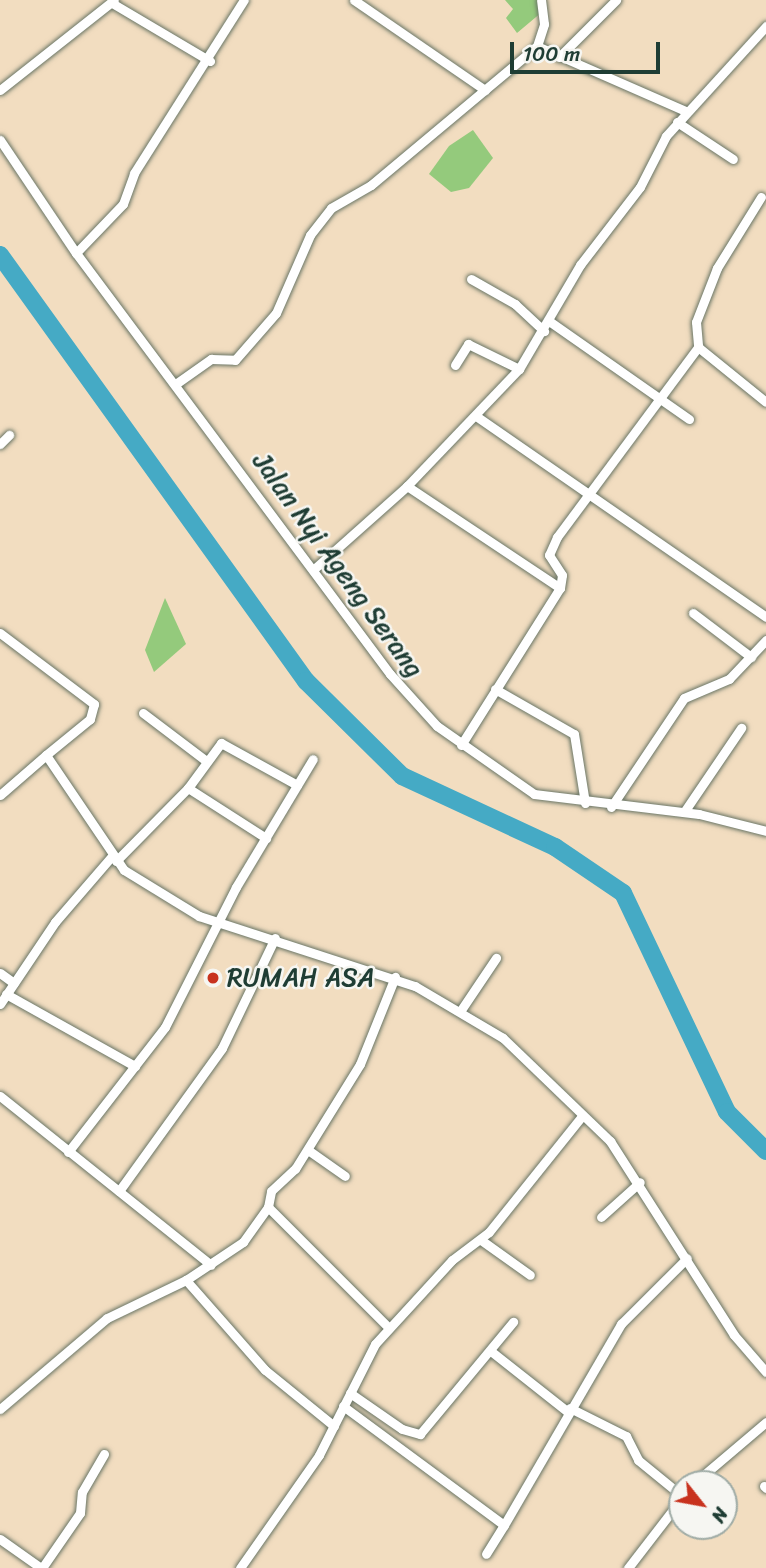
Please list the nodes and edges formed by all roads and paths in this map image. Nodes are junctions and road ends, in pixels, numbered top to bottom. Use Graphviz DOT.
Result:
graph roads {
  1 [pos="244,0"];
  2 [pos="354,0"];
  3 [pos="541,0"];
  4 [pos="616,0"];
  5 [pos="109,2"];
  6 [pos="766,26"];
  7 [pos="537,46"];
  8 [pos="559,57"];
  9 [pos="210,61"];
  10 [pos="0,90"];
  11 [pos="485,90"];
  12 [pos="686,111"];
  13 [pos="677,122"];
  14 [pos="0,140"];
  15 [pos="733,159"];
  16 [pos="761,197"];
  17 [pos="76,253"];
  18 [pos="471,279"];
  19 [pos="549,321"];
  20 [pos="544,331"];
  21 [pos="698,347"];
  22 [pos="456,365"];
  23 [pos="519,369"];
  24 [pos="177,383"];
  25 [pos="658,397"];
  26 [pos="766,401"];
  27 [pos="476,416"];
  28 [pos="689,419"];
  29 [pos="9,435"];
  30 [pos="0,444"];
  31 [pos="407,486"];
  32 [pos="586,495"];
  33 [pos="314,569"];
  34 [pos="560,588"];
  35 [pos="693,613"];
  36 [pos="766,617"];
  37 [pos="0,633"];
  38 [pos="766,640"];
  39 [pos="751,657"];
  40 [pos="495,689"];
  41 [pos="143,713"];
  42 [pos="741,728"];
  43 [pos="461,745"];
  44 [pos="46,755"];
  45 [pos="313,759"];
  46 [pos="205,760"];
  47 [pos="297,785"];
  48 [pos="188,788"];
  49 [pos="0,795"];
  50 [pos="585,803"];
  51 [pos="611,807"];
  52 [pos="684,812"];
  53 [pos="766,831"];
  54 [pos="266,838"];
  55 [pos="114,858"];
  56 [pos="217,922"];
  57 [pos="275,938"];
  58 [pos="496,958"];
  59 [pos="0,973"];
  60 [pos="395,977"];
  61 [pos="14,983"];
  62 [pos="6,994"];
  63 [pos="0,1004"];
  64 [pos="461,1010"];
  65 [pos="135,1066"];
  66 [pos="0,1096"];
  67 [pos="582,1116"];
  68 [pos="308,1150"];
  69 [pos="68,1152"];
  70 [pos="345,1176"];
  71 [pos="640,1182"];
  72 [pos="119,1191"];
  73 [pos="268,1207"];
  74 [pos="601,1217"];
  75 [pos="481,1240"];
  76 [pos="687,1258"];
  77 [pos="211,1265"];
  78 [pos="530,1275"];
  79 [pos="186,1280"];
  80 [pos="513,1322"];
  81 [pos="389,1328"];
  82 [pos="492,1352"];
  83 [pos="766,1372"];
  84 [pos="350,1392"];
  85 [pos="343,1406"];
  86 [pos="0,1409"];
  87 [pos="569,1410"];
  88 [pos="766,1422"];
  89 [pos="334,1426"];
  90 [pos="104,1454"];
  91 [pos="709,1470"];
  92 [pos="668,1485"];
  93 [pos="668,1515"];
  94 [pos="504,1525"];
  95 [pos="0,1539"];
  96 [pos="486,1554"];
  97 [pos="41,1568"];
  98 [pos="240,1568"];
  99 [pos="628,1568"];
  1 -- 9 [label="street"];
  2 -- 11 [label="street"];
  3 -- 7 [label="street"];
  4 -- 8 [label="street"];
  5 -- 9 [label="street"];
  5 -- 10 [label="street"];
  6 -- 12 [label="street"];
  7 -- 8 [label="street"];
  7 -- 11 [label="street"];
  8 -- 12 [label="street"];
  9 -- 17 [label="street"];
  11 -- 24 [label="street"];
  12 -- 13 [label="street"];
  13 -- 15 [label="street"];
  13 -- 19 [label="street"];
  14 -- 17 [label="street, Jalan Nyi Ageng Serang"];
  16 -- 21 [label="street"];
  17 -- 24 [label="street, Jalan Nyi Ageng Serang"];
  18 -- 20 [label="street"];
  19 -- 20 [label="street"];
  19 -- 25 [label="street"];
  20 -- 23 [label="street"];
  21 -- 25 [label="street"];
  21 -- 26 [label="street"];
  22 -- 23 [label="street"];
  23 -- 27 [label="street"];
  24 -- 33 [label="street, Jalan Nyi Ageng Serang"];
  25 -- 28 [label="street"];
  25 -- 32 [label="street"];
  27 -- 31 [label="street"];
  27 -- 32 [label="street"];
  29 -- 30 [label="street"];
  31 -- 33 [label="street"];
  31 -- 34 [label="street"];
  32 -- 34 [label="street"];
  32 -- 36 [label="street"];
  33 -- 43 [label="street, Jalan Nyi Ageng Serang"];
  34 -- 40 [label="street"];
  35 -- 39 [label="street"];
  37 -- 44 [label="street"];
  38 -- 39 [label="street"];
  39 -- 51 [label="street"];
  40 -- 43 [label="street"];
  40 -- 50 [label="street"];
  41 -- 46 [label="street"];
  42 -- 52 [label="street"];
  43 -- 50 [label="street, Jalan Nyi Ageng Serang"];
  44 -- 49 [label="street"];
  44 -- 55 [label="street"];
  45 -- 47 [label="street"];
  46 -- 47 [label="street"];
  46 -- 48 [label="street"];
  47 -- 54 [label="street"];
  48 -- 54 [label="street"];
  48 -- 55 [label="street"];
  50 -- 51 [label="street, Jalan Nyi Ageng Serang"];
  51 -- 52 [label="street, Jalan Nyi Ageng Serang"];
  52 -- 53 [label="street, Jalan Nyi Ageng Serang"];
  54 -- 56 [label="street"];
  55 -- 56 [label="street"];
  55 -- 61 [label="street"];
  56 -- 57 [label="street"];
  56 -- 65 [label="street"];
  57 -- 60 [label="street"];
  57 -- 72 [label="street"];
  58 -- 64 [label="street"];
  59 -- 61 [label="street"];
  60 -- 64 [label="street"];
  60 -- 68 [label="street"];
  61 -- 62 [label="street"];
  62 -- 63 [label="street"];
  62 -- 65 [label="street"];
  64 -- 67 [label="street"];
  65 -- 69 [label="street"];
  66 -- 69 [label="street"];
  67 -- 71 [label="street"];
  67 -- 75 [label="street"];
  68 -- 70 [label="street"];
  68 -- 73 [label="street"];
  69 -- 72 [label="street"];
  71 -- 74 [label="street"];
  71 -- 76 [label="street"];
  72 -- 77 [label="street"];
  73 -- 77 [label="street"];
  73 -- 81 [label="street"];
  75 -- 78 [label="street"];
  75 -- 81 [label="street"];
  76 -- 83 [label="street"];
  76 -- 87 [label="street"];
  77 -- 79 [label="street"];
  79 -- 86 [label="street"];
  79 -- 89 [label="street"];
  80 -- 82 [label="street"];
  81 -- 84 [label="street"];
  82 -- 84 [label="street"];
  82 -- 87 [label="street"];
  84 -- 85 [label="street"];
  85 -- 89 [label="street"];
  85 -- 94 [label="street"];
  87 -- 92 [label="street"];
  87 -- 94 [label="street"];
  88 -- 91 [label="street"];
  89 -- 98 [label="street"];
  90 -- 97 [label="street"];
  93 -- 99 [label="street"];
  94 -- 96 [label="street"];
  95 -- 97 [label="street"];
}
